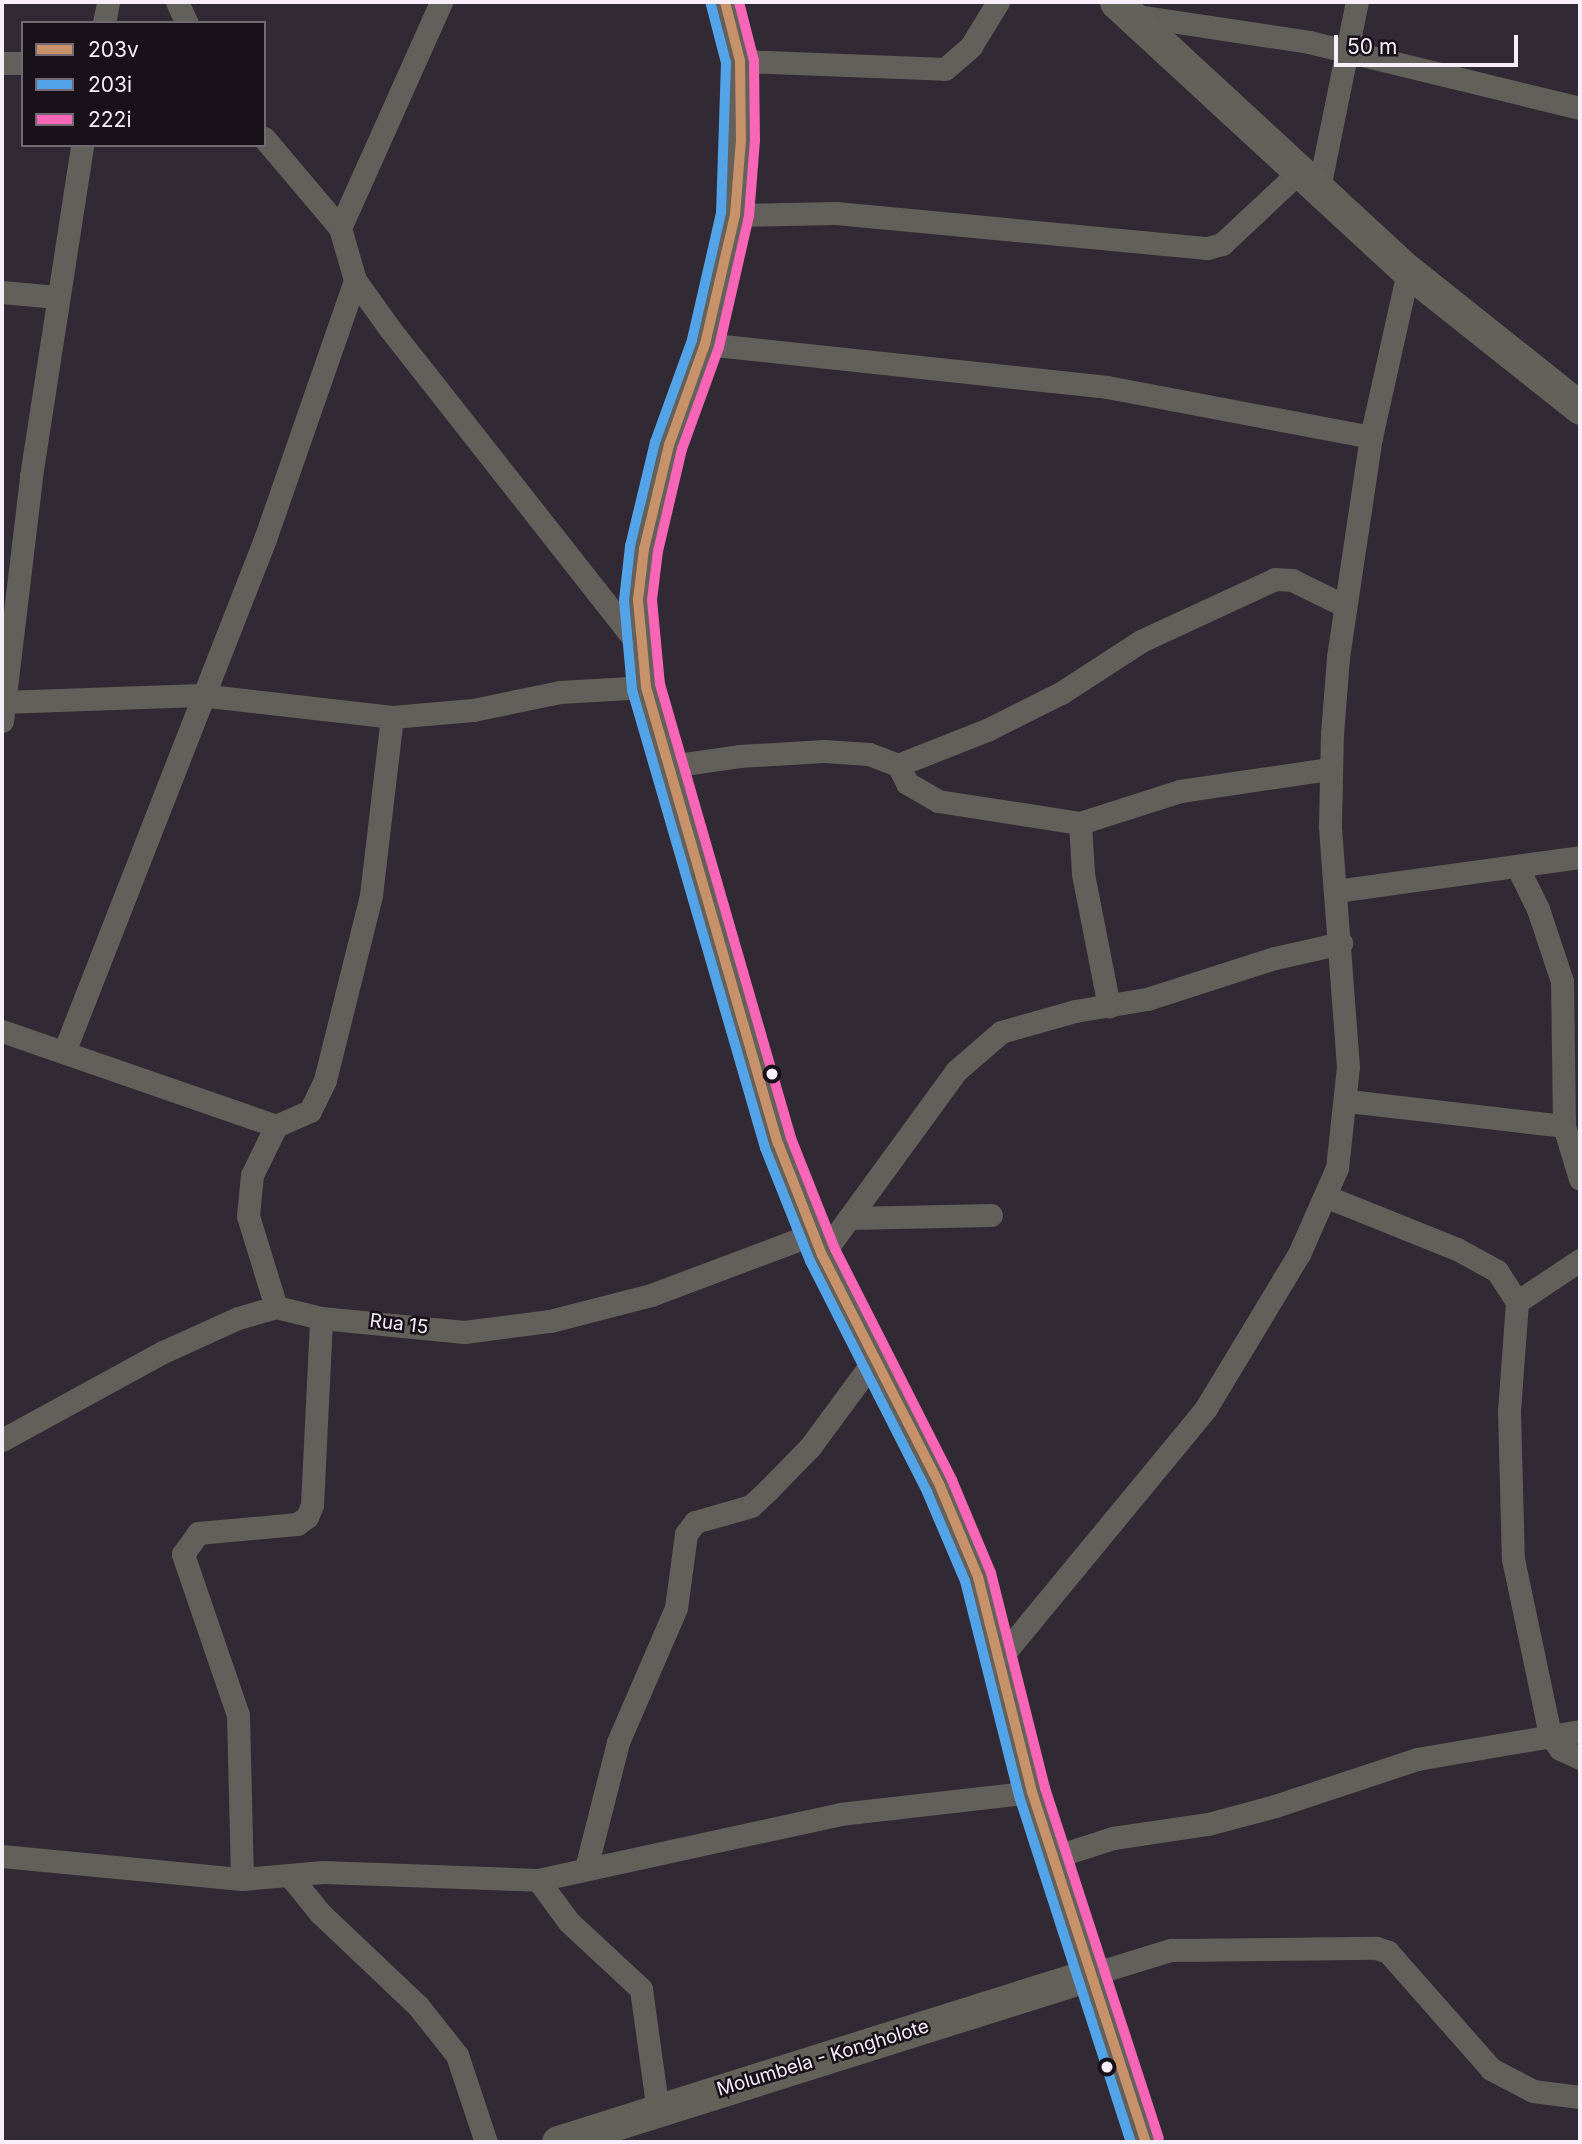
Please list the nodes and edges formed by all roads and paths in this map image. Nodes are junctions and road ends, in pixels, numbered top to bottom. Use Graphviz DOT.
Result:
graph roads {
  1 [pos="108,2"];
  2 [pos="177,2"];
  3 [pos="441,2"];
  4 [pos="725,2"];
  5 [pos="998,2"];
  6 [pos="1357,2"];
  7 [pos="1124,9"];
  8 [pos="104,21"];
  9 [pos="186,21"];
  10 [pos="1345,53"];
  11 [pos="740,61"];
  12 [pos="2,63"];
  13 [pos="21,63"];
  14 [pos="1580,108"];
  15 [pos="266,140"];
  16 [pos="82,147"];
  17 [pos="1310,179"];
  18 [pos="735,215"];
  19 [pos="340,228"];
  20 [pos="1408,271"];
  21 [pos="355,280"];
  22 [pos="2,292"];
  23 [pos="57,297"];
  24 [pos="705,344"];
  25 [pos="1580,408"];
  26 [pos="1371,437"];
  27 [pos="10,603"];
  28 [pos="1345,606"];
  29 [pos="642,649"];
  30 [pos="646,687"];
  31 [pos="200,695"];
  32 [pos="3,708"];
  33 [pos="392,717"];
  34 [pos="898,765"];
  35 [pos="670,766"];
  36 [pos="1329,769"];
  37 [pos="1080,822"];
  38 [pos="1580,857"];
  39 [pos="1517,866"];
  40 [pos="1336,891"];
  41 [pos="1341,943"];
  42 [pos="1109,1006"];
  43 [pos="2,1031"];
  44 [pos="64,1052"];
  45 [pos="1348,1101"];
  46 [pos="276,1126"];
  47 [pos="1564,1126"];
  48 [pos="1580,1179"];
  49 [pos="1325,1196"];
  50 [pos="991,1215"];
  51 [pos="849,1218"];
  52 [pos="817,1245"];
  53 [pos="1580,1260"];
  54 [pos="1517,1302"];
  55 [pos="276,1307"];
  56 [pos="321,1318"];
  57 [pos="877,1356"];
  58 [pos="2,1440"];
  59 [pos="1001,1657"];
  60 [pos="1580,1731"];
  61 [pos="1550,1735"];
  62 [pos="1580,1758"];
  63 [pos="1032,1792"];
  64 [pos="2,1856"];
  65 [pos="1054,1857"];
  66 [pos="586,1868"];
  67 [pos="290,1875"];
  68 [pos="242,1879"];
  69 [pos="538,1880"];
  70 [pos="1089,1975"];
  71 [pos="1116,2058"];
  72 [pos="1580,2097"];
  73 [pos="658,2111"];
  74 [pos="620,2132"];
  75 [pos="486,2142"];
  76 [pos="558,2142"];
  77 [pos="1146,2142"];
  1 -- 8 [label="street"];
  2 -- 9 [label="street"];
  3 -- 19 [label="street"];
  4 -- 11 [label="street"];
  5 -- 11 [label="street"];
  6 -- 10 [label="street"];
  7 -- 10 [label="street"];
  7 -- 17 [label="street"];
  10 -- 14 [label="street"];
  10 -- 17 [label="street"];
  11 -- 18 [label="street"];
  12 -- 13 [label="street"];
  15 -- 19 [label="street"];
  16 -- 23 [label="street"];
  17 -- 18 [label="street"];
  17 -- 20 [label="street"];
  18 -- 24 [label="street"];
  19 -- 21 [label="street"];
  20 -- 25 [label="street"];
  20 -- 26 [label="street"];
  21 -- 29 [label="street"];
  21 -- 31 [label="street"];
  22 -- 23 [label="street"];
  23 -- 27 [label="street"];
  24 -- 26 [label="street"];
  24 -- 29 [label="street"];
  26 -- 28 [label="street"];
  27 -- 32 [label="street"];
  28 -- 34 [label="street"];
  28 -- 36 [label="street"];
  29 -- 30 [label="street"];
  30 -- 33 [label="street"];
  30 -- 35 [label="street"];
  31 -- 32 [label="street"];
  31 -- 33 [label="street"];
  31 -- 44 [label="street"];
  33 -- 46 [label="street"];
  34 -- 35 [label="street"];
  34 -- 37 [label="street"];
  35 -- 52 [label="street"];
  36 -- 37 [label="street"];
  36 -- 40 [label="street"];
  37 -- 42 [label="street"];
  38 -- 39 [label="street"];
  39 -- 40 [label="street"];
  39 -- 47 [label="street"];
  40 -- 41 [label="street"];
  41 -- 42 [label="street"];
  41 -- 45 [label="street"];
  42 -- 51 [label="street"];
  43 -- 44 [label="street"];
  44 -- 46 [label="street"];
  45 -- 47 [label="street"];
  45 -- 49 [label="street"];
  46 -- 55 [label="street"];
  47 -- 48 [label="street"];
  49 -- 54 [label="street"];
  49 -- 59 [label="street"];
  50 -- 51 [label="street"];
  51 -- 52 [label="street"];
  52 -- 56 [label="street, Rua 15"];
  52 -- 57 [label="street"];
  53 -- 54 [label="street"];
  54 -- 61 [label="street"];
  55 -- 56 [label="street, Rua 15"];
  55 -- 58 [label="street, Rua 15"];
  56 -- 68 [label="street"];
  57 -- 59 [label="street"];
  57 -- 66 [label="street"];
  59 -- 63 [label="street"];
  60 -- 61 [label="street"];
  61 -- 62 [label="street"];
  61 -- 65 [label="street"];
  63 -- 65 [label="street"];
  63 -- 66 [label="street"];
  64 -- 68 [label="street"];
  65 -- 70 [label="street"];
  66 -- 69 [label="street"];
  67 -- 68 [label="street"];
  67 -- 69 [label="street"];
  67 -- 75 [label="street"];
  69 -- 73 [label="street"];
  70 -- 71 [label="street"];
  70 -- 72 [label="street"];
  70 -- 73 [label="street, Molumbela - Kongholote"];
  71 -- 77 [label="street"];
  73 -- 74 [label="street, Molumbela - Kongholote"];
  74 -- 76 [label="street, Molumbela - Kongholote"];
}
